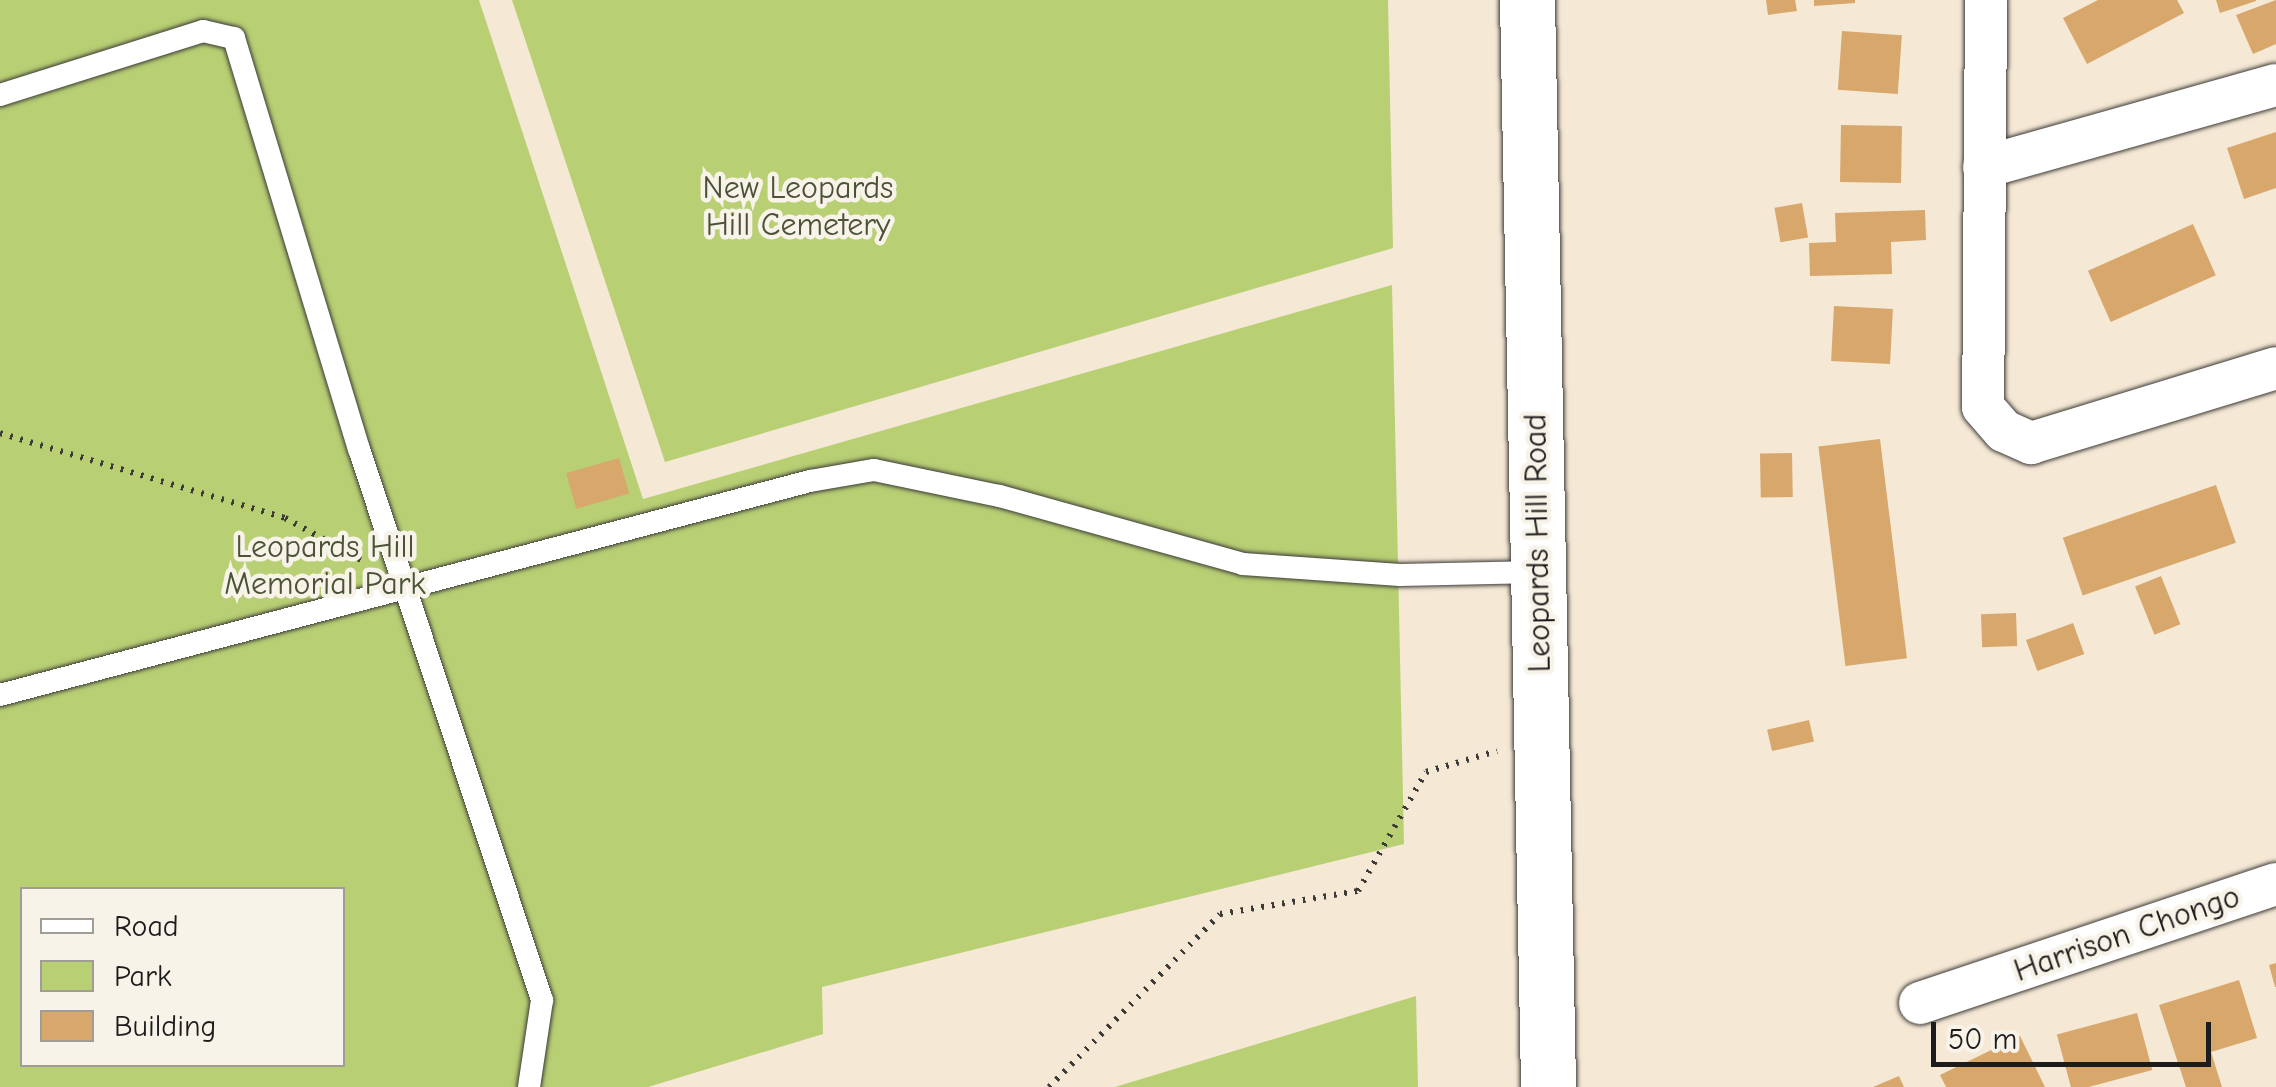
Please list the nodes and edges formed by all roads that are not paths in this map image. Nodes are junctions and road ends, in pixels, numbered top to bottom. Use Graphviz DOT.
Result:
graph roads {
  1 [pos="1527,0"];
  2 [pos="1986,0"];
  3 [pos="2276,85"];
  4 [pos="0,95"];
  5 [pos="1984,167"];
  6 [pos="2276,368"];
  7 [pos="1538,572"];
  8 [pos="408,585"];
  9 [pos="0,694"];
  10 [pos="2276,884"];
  11 [pos="1920,1003"];
  12 [pos="529,1087"];
  13 [pos="1548,1087"];
  1 -- 7 [label="main road, Leopards Hill Road"];
  2 -- 5 [label="street"];
  3 -- 5 [label="street"];
  4 -- 8 [label="lane"];
  5 -- 6 [label="street"];
  7 -- 8 [label="lane"];
  7 -- 13 [label="main road, Leopards Hill Road"];
  8 -- 9 [label="lane"];
  8 -- 12 [label="lane"];
  10 -- 11 [label="street, Harrison Chongo"];
}
